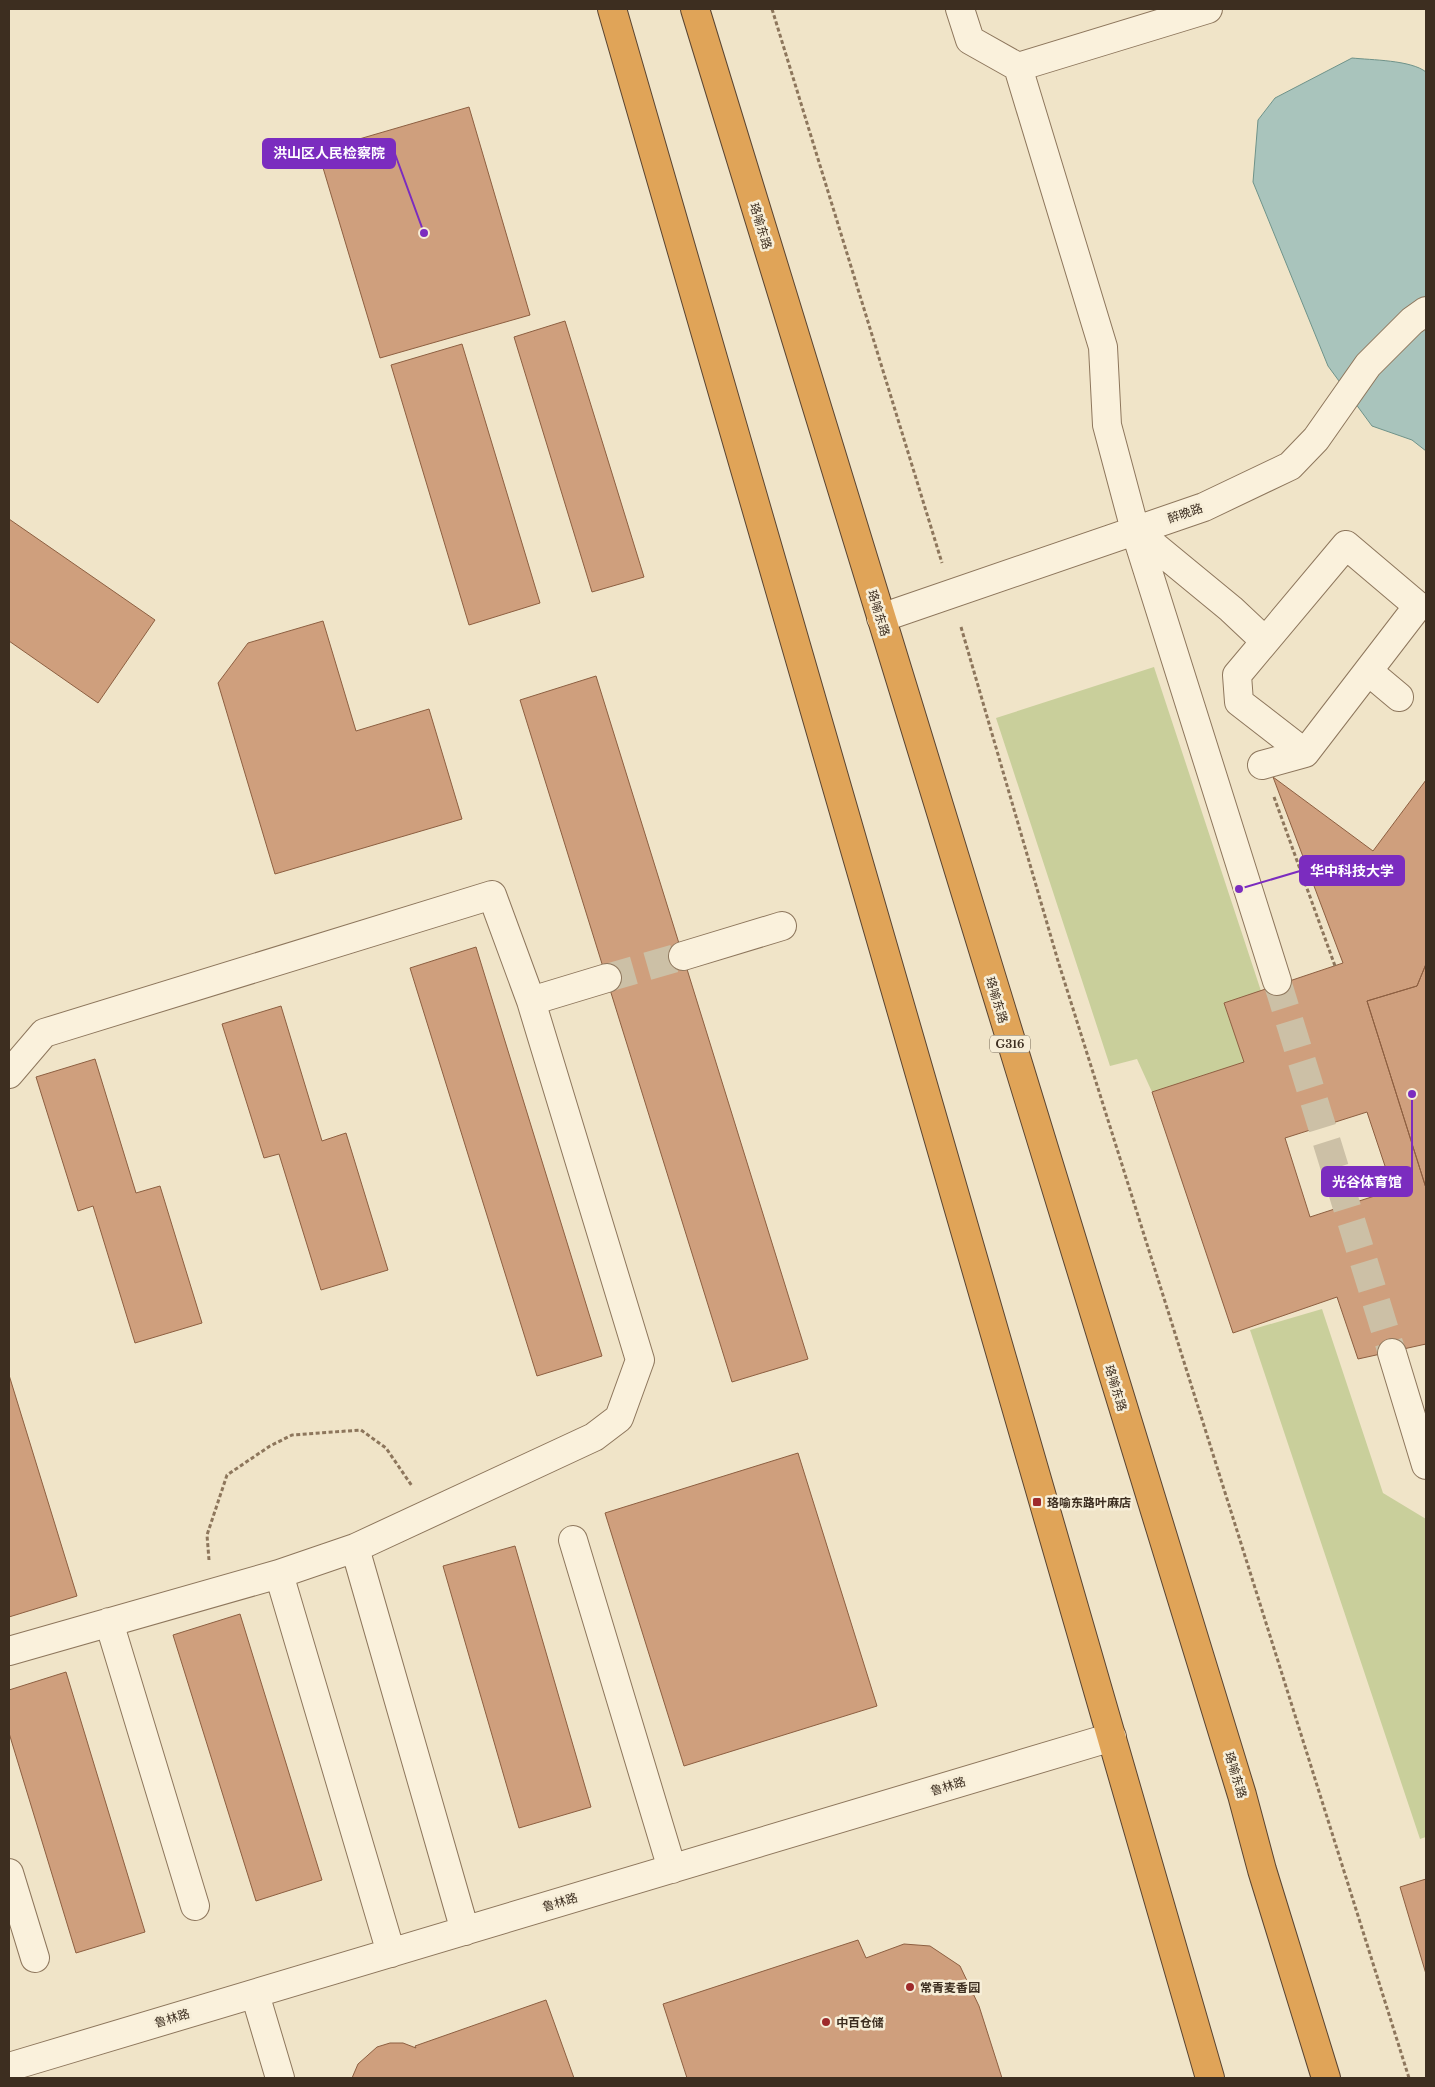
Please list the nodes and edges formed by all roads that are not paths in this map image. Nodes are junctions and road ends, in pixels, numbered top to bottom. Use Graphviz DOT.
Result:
graph roads {
  1 [pos="612,9"];
  2 [pos="695,9"];
  3 [pos="960,9"];
  4 [pos="1208,9"];
  5 [pos="1018,67"];
  6 [pos="1426,311"];
  7 [pos="1135,530"];
  8 [pos="880,618"];
  9 [pos="1265,641"];
  10 [pos="1368,671"];
  11 [pos="1399,697"];
  12 [pos="1306,753"];
  13 [pos="1262,765"];
  14 [pos="782,926"];
  15 [pos="683,956"];
  16 [pos="607,978"];
  17 [pos="1277,981"];
  18 [pos="531,1001"];
  19 [pos="9,1074"];
  20 [pos="1392,1353"];
  21 [pos="1426,1465"];
  22 [pos="572,1540"];
  23 [pos="355,1548"];
  24 [pos="279,1574"];
  25 [pos="109,1622"];
  26 [pos="9,1651"];
  27 [pos="1112,1737"];
  28 [pos="672,1869"];
  29 [pos="9,1873"];
  30 [pos="195,1906"];
  31 [pos="465,1930"];
  32 [pos="392,1953"];
  33 [pos="35,1958"];
  34 [pos="255,1994"];
  35 [pos="9,2067"];
  36 [pos="280,2078"];
  37 [pos="1210,2078"];
  38 [pos="1326,2078"];
  1 -- 27 [label="highway"];
  2 -- 8 [label="highway, 珞喻东路 / G316"];
  3 -- 5 [label="street"];
  4 -- 5 [label="street"];
  5 -- 7 [label="street"];
  6 -- 7 [label="street, 醉晚路"];
  7 -- 8 [label="street, 醉晚路"];
  7 -- 9 [label="street"];
  7 -- 17 [label="street"];
  8 -- 38 [label="highway, 珞喻东路 / G316"];
  9 -- 10 [label="street"];
  9 -- 12 [label="street"];
  10 -- 11 [label="street"];
  10 -- 12 [label="street"];
  12 -- 13 [label="street"];
  14 -- 15 [label="street"];
  16 -- 18 [label="street"];
  18 -- 19 [label="street"];
  18 -- 23 [label="street"];
  20 -- 21 [label="street"];
  22 -- 28 [label="street"];
  23 -- 24 [label="street"];
  23 -- 31 [label="street"];
  24 -- 25 [label="street"];
  24 -- 32 [label="street"];
  25 -- 26 [label="street"];
  25 -- 30 [label="street"];
  27 -- 28 [label="street, 鲁林路"];
  27 -- 37 [label="highway"];
  28 -- 31 [label="street, 鲁林路"];
  29 -- 33 [label="street"];
  31 -- 32 [label="street, 鲁林路"];
  32 -- 34 [label="street, 鲁林路"];
  34 -- 35 [label="street, 鲁林路"];
  34 -- 36 [label="street"];
}
